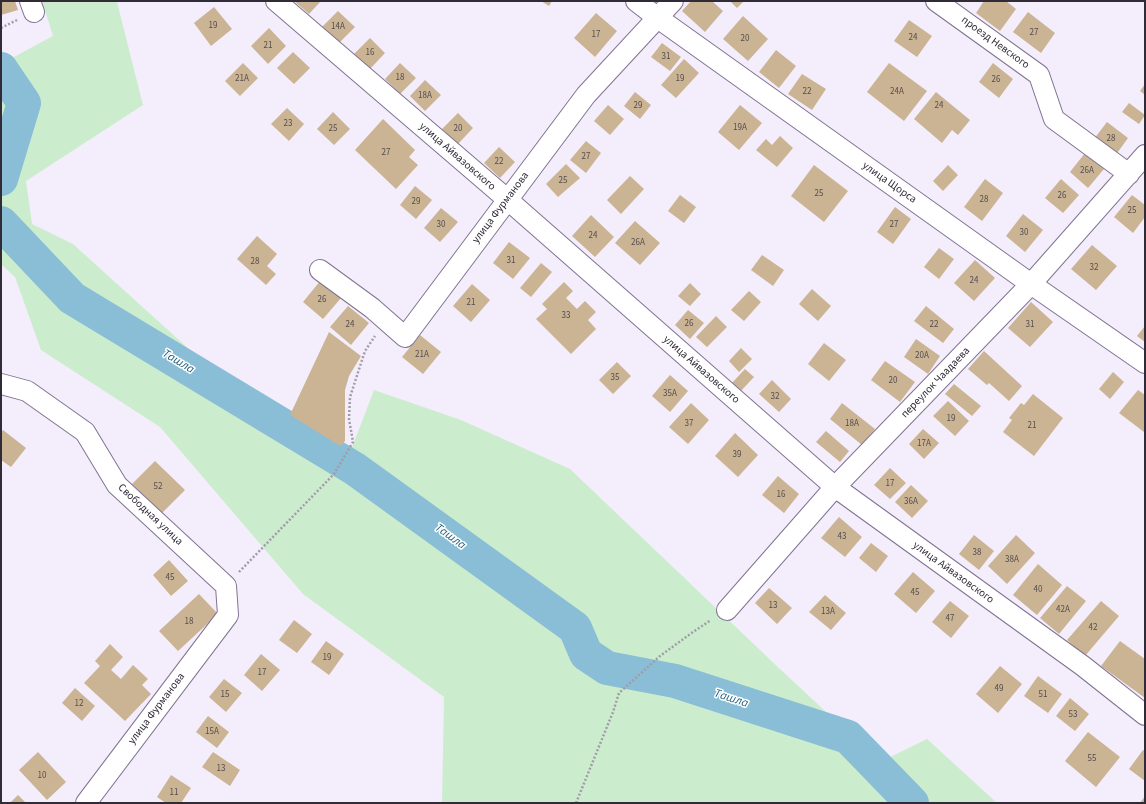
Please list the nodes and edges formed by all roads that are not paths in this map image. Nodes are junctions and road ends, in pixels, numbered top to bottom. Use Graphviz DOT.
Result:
graph roads {
  1 [pos="276,1"];
  2 [pos="636,1"];
  3 [pos="673,1"];
  4 [pos="936,1"];
  5 [pos="658,18"];
  6 [pos="1145,155"];
  7 [pos="1129,174"];
  8 [pos="508,200"];
  9 [pos="320,270"];
  10 [pos="1031,284"];
  11 [pos="1145,363"];
  12 [pos="1,384"];
  13 [pos="835,487"];
  14 [pos="727,610"];
  15 [pos="228,615"];
  16 [pos="1145,715"];
  17 [pos="86,803"];
  1 -- 8 [label="street, улица Айвазовского"];
  2 -- 5 [label="street, улица Щорса"];
  3 -- 5 [label="street, улица Фурманова"];
  4 -- 7 [label="street, проезд Невского"];
  5 -- 8 [label="street, улица Фурманова"];
  5 -- 10 [label="street, улица Щорса"];
  6 -- 7 [label="street, переулок Чаадаева"];
  7 -- 10 [label="street, переулок Чаадаева"];
  8 -- 9 [label="street, улица Фурманова"];
  8 -- 13 [label="street, улица Айвазовского"];
  10 -- 11 [label="street, улица Щорса"];
  10 -- 13 [label="street, переулок Чаадаева"];
  12 -- 15 [label="street, Свободная улица"];
  13 -- 14 [label="street, переулок Чаадаева"];
  13 -- 16 [label="street, улица Айвазовского"];
  15 -- 17 [label="street, улица Фурманова"];
}
